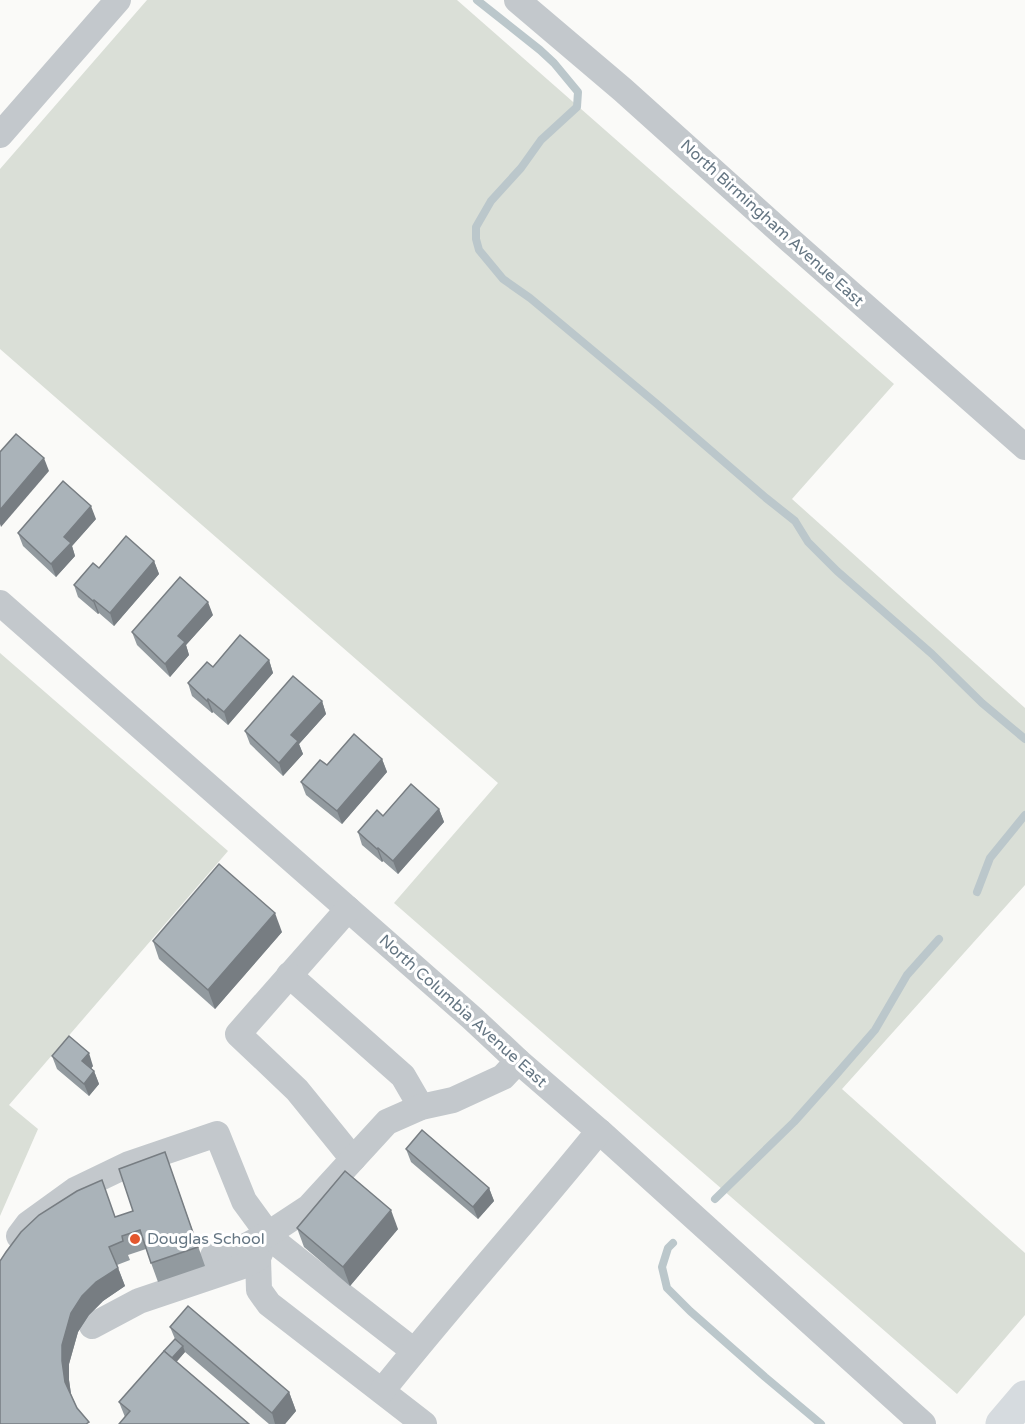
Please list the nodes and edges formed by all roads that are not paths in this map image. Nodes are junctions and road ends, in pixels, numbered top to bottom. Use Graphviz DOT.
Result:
graph roads {
  1 [pos="118,0"];
  2 [pos="517,0"];
  3 [pos="0,135"];
  4 [pos="1025,447"];
  5 [pos="0,603"];
  6 [pos="348,909"];
  7 [pos="289,975"];
  8 [pos="518,1061"];
  9 [pos="422,1107"];
  10 [pos="599,1131"];
  11 [pos="354,1159"];
  12 [pos="268,1234"];
  13 [pos="19,1236"];
  14 [pos="213,1256"];
  15 [pos="258,1258"];
  16 [pos="92,1326"];
  17 [pos="414,1351"];
  18 [pos="382,1391"];
  19 [pos="1025,1397"];
  20 [pos="424,1424"];
  21 [pos="923,1424"];
  22 [pos="1002,1424"];
  1 -- 3 [label="street"];
  2 -- 4 [label="street, North Birmingham Avenue East"];
  5 -- 6 [label="street, North Columbia Avenue East"];
  6 -- 7 [label="street"];
  6 -- 8 [label="street, North Columbia Avenue East"];
  7 -- 9 [label="street"];
  7 -- 11 [label="street"];
  8 -- 9 [label="street"];
  8 -- 10 [label="street, North Columbia Avenue East"];
  9 -- 11 [label="street"];
  10 -- 17 [label="street"];
  10 -- 21 [label="street, North Columbia Avenue East"];
  11 -- 12 [label="street"];
  12 -- 13 [label="street"];
  12 -- 14 [label="street"];
  12 -- 15 [label="street"];
  12 -- 17 [label="street"];
  15 -- 16 [label="street"];
  15 -- 18 [label="street"];
  17 -- 18 [label="street"];
  18 -- 20 [label="street"];
  19 -- 22 [label="main road"];
}
